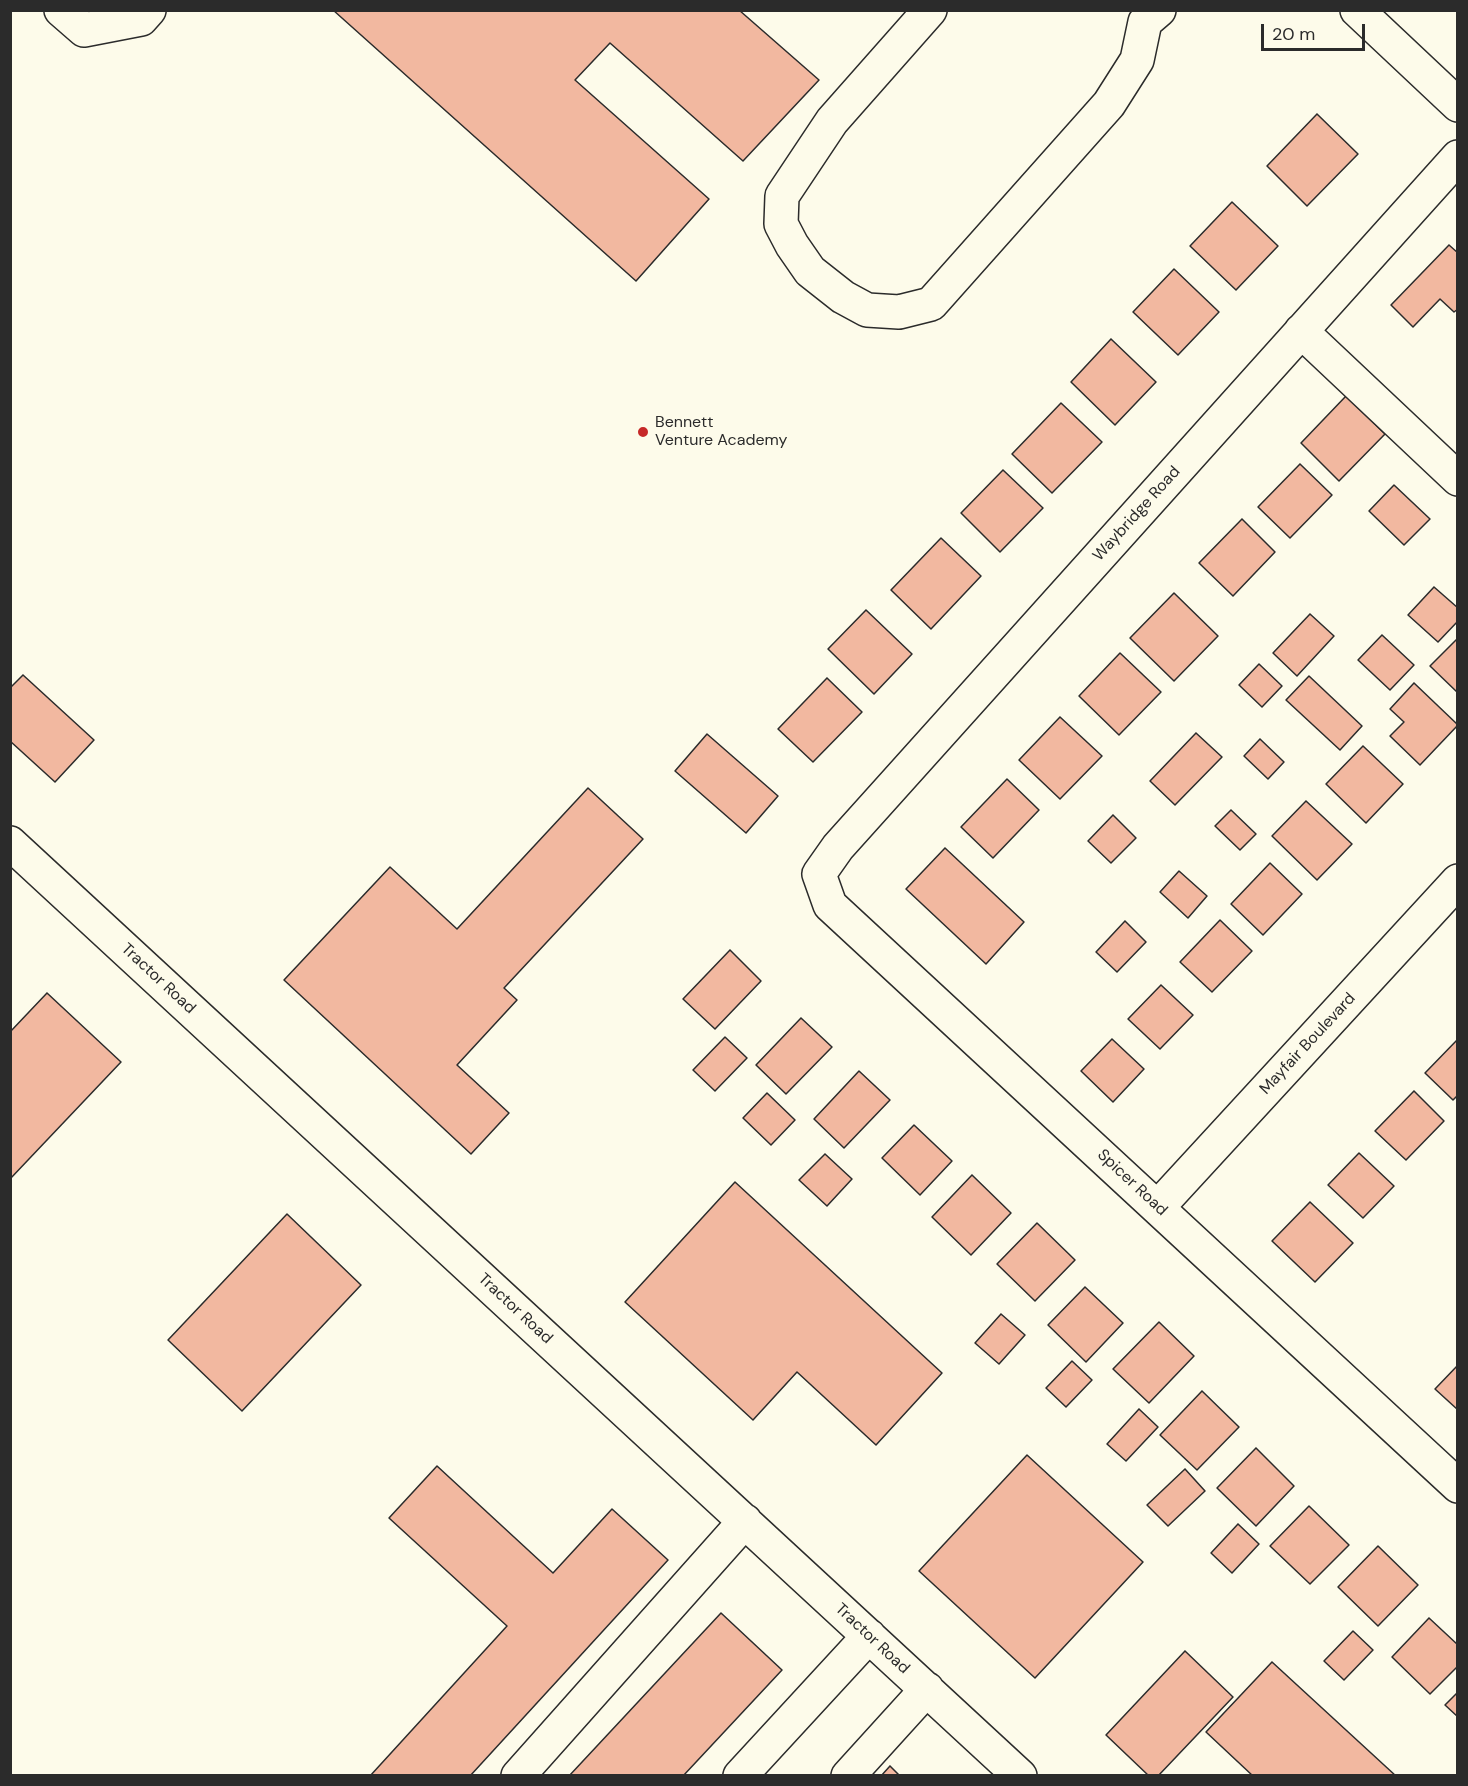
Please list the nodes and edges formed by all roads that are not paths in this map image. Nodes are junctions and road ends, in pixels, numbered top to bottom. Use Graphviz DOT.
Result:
graph roads {
  1 [pos="61,10"];
  2 [pos="149,10"];
  3 [pos="930,10"];
  4 [pos="1358,10"];
  5 [pos="1142,14"];
  6 [pos="1458,105"];
  7 [pos="1458,157"];
  8 [pos="1301,331"];
  9 [pos="1458,479"];
  10 [pos="10,843"];
  11 [pos="819,874"];
  12 [pos="1458,881"];
  13 [pos="1158,1207"];
  14 [pos="1458,1486"];
  15 [pos="745,1521"];
  16 [pos="869,1636"];
  17 [pos="927,1689"];
  18 [pos="518,1776"];
  19 [pos="740,1776"];
  20 [pos="848,1776"];
  21 [pos="1020,1776"];
  1 -- 2 [label="street"];
  3 -- 5 [label="street"];
  4 -- 6 [label="street"];
  7 -- 8 [label="street, Waybridge Road"];
  8 -- 9 [label="street"];
  8 -- 11 [label="street, Waybridge Road"];
  10 -- 15 [label="street, Tractor Road"];
  11 -- 13 [label="street, Spicer Road"];
  12 -- 13 [label="street, Mayfair Boulevard"];
  13 -- 14 [label="street, Spicer Road"];
  15 -- 16 [label="street, Tractor Road"];
  15 -- 18 [label="street"];
  16 -- 17 [label="street, Tractor Road"];
  16 -- 19 [label="street"];
  17 -- 20 [label="street"];
  17 -- 21 [label="street, Tractor Road"];
}
